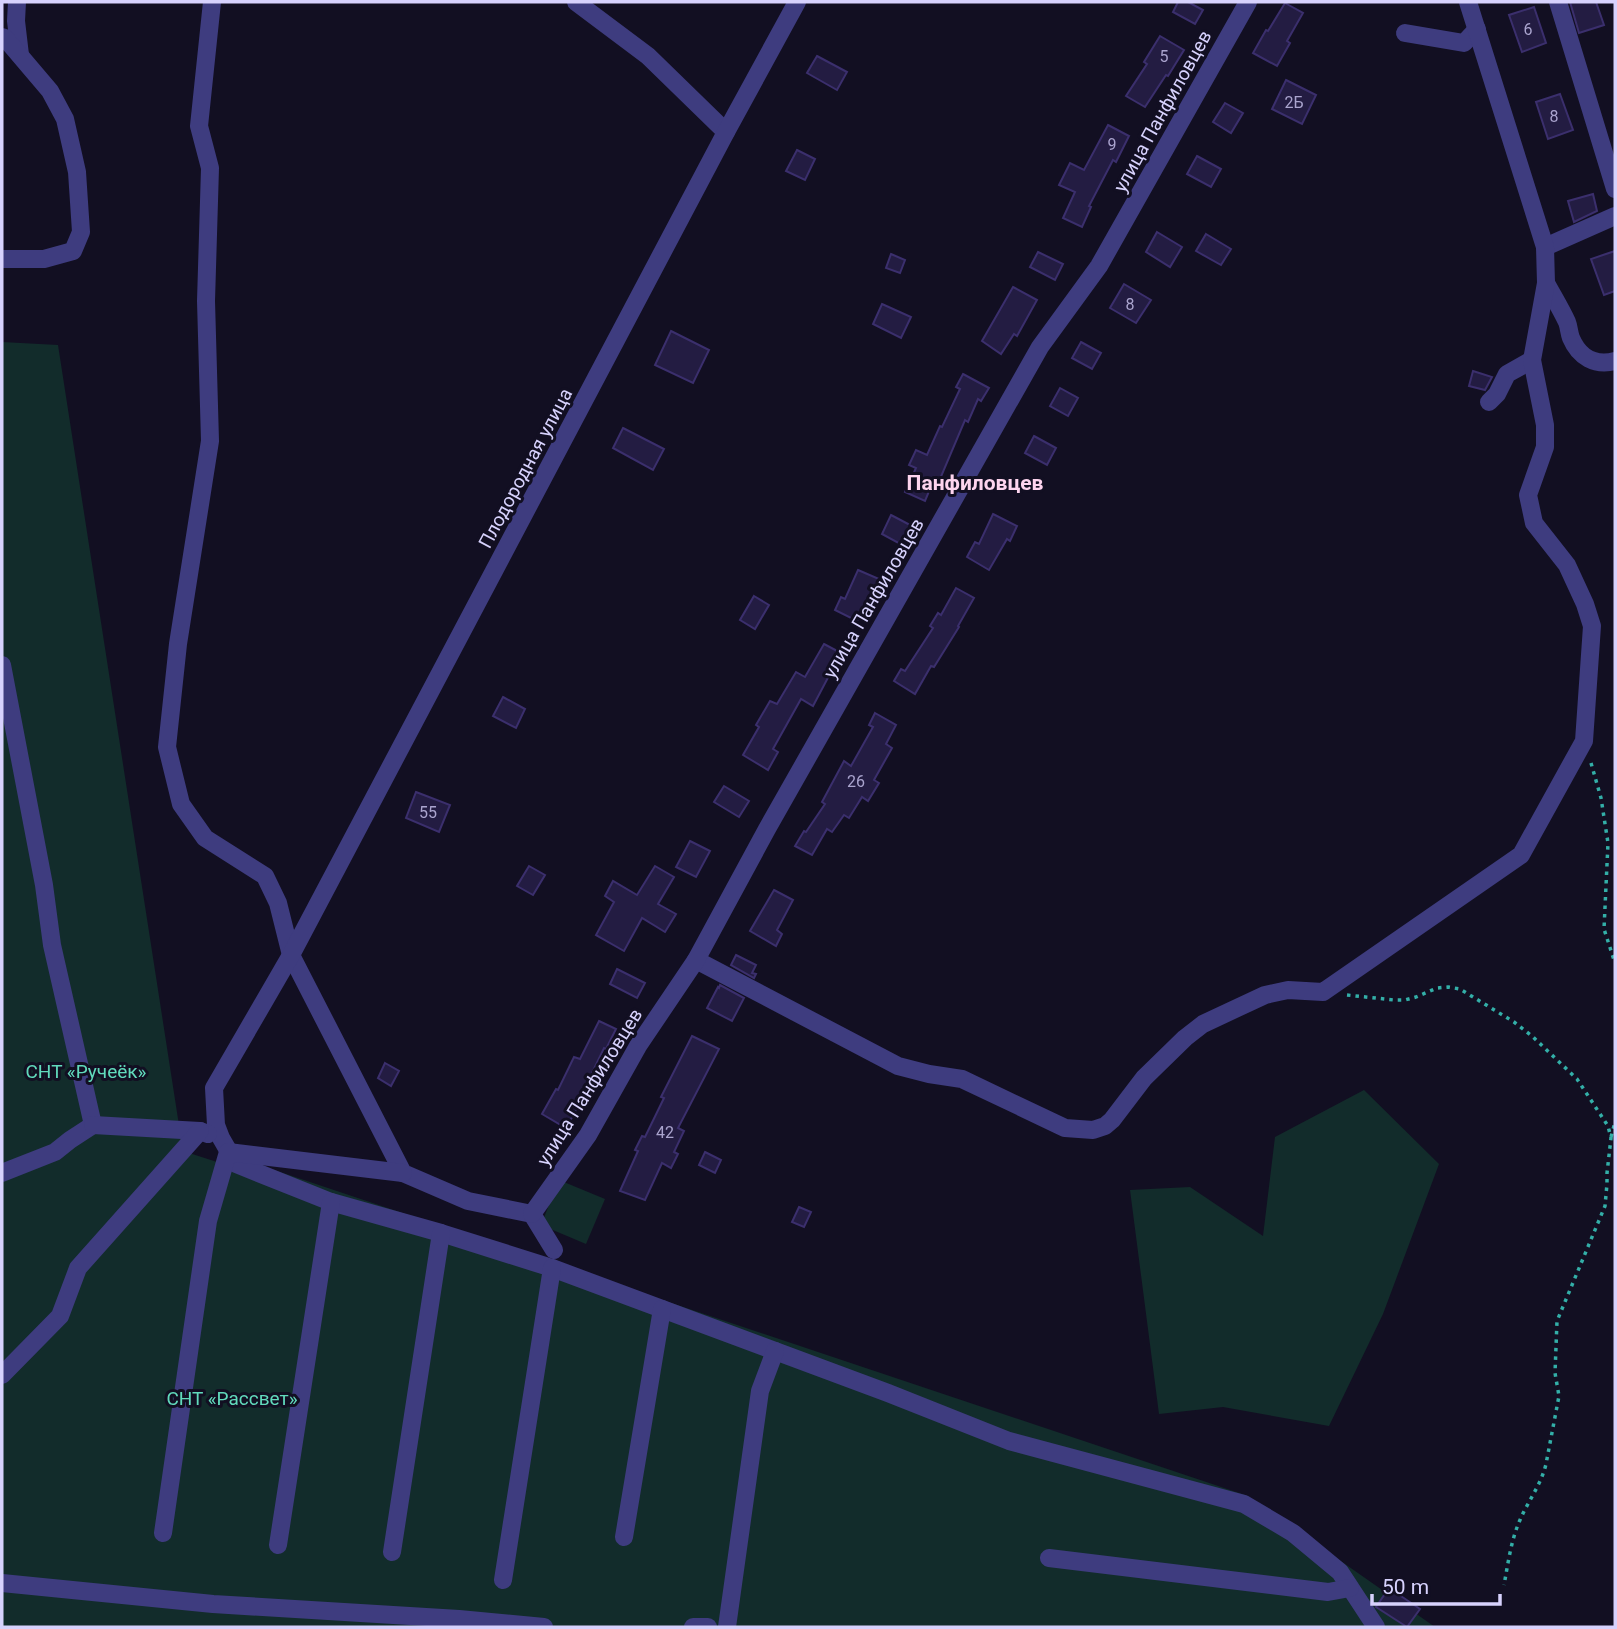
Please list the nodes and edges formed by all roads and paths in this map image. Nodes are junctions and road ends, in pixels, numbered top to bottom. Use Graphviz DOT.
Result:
graph roads {
  1 [pos="17,2"];
  2 [pos="212,2"];
  3 [pos="576,2"];
  4 [pos="797,2"];
  5 [pos="1248,2"];
  6 [pos="1468,2"];
  7 [pos="1559,2"];
  8 [pos="1476,29"];
  9 [pos="1405,33"];
  10 [pos="2,37"];
  11 [pos="20,55"];
  12 [pos="726,132"];
  13 [pos="1615,188"];
  14 [pos="1615,216"];
  15 [pos="1545,247"];
  16 [pos="2,259"];
  17 [pos="1546,283"];
  18 [pos="1532,360"];
  19 [pos="1615,361"];
  20 [pos="1489,402"];
  21 [pos="2,665"];
  22 [pos="1584,741"];
  23 [pos="291,955"];
  24 [pos="696,960"];
  25 [pos="1615,963"];
  26 [pos="1323,992"];
  27 [pos="1615,1122"];
  28 [pos="93,1125"];
  29 [pos="201,1131"];
  30 [pos="1611,1138"];
  31 [pos="224,1145"];
  32 [pos="2,1173"];
  33 [pos="403,1173"];
  34 [pos="331,1202"];
  35 [pos="532,1213"];
  36 [pos="441,1233"];
  37 [pos="553,1259"];
  38 [pos="662,1309"];
  39 [pos="775,1351"];
  40 [pos="2,1375"];
  41 [pos="163,1533"];
  42 [pos="624,1537"];
  43 [pos="278,1545"];
  44 [pos="392,1552"];
  45 [pos="1049,1558"];
  46 [pos="503,1580"];
  47 [pos="2,1583"];
  48 [pos="1504,1585"];
  49 [pos="1350,1588"];
  50 [pos="303,1618"];
  51 [pos="544,1627"];
  52 [pos="693,1627"];
  53 [pos="708,1627"];
  54 [pos="727,1627"];
  55 [pos="1376,1627"];
  1 -- 11 [label="street"];
  2 -- 23 [label="street"];
  3 -- 12 [label="street"];
  4 -- 12 [label="street, Плодородная улица"];
  5 -- 24 [label="street, улица Панфиловцев"];
  6 -- 8 [label="street"];
  7 -- 13 [label="street"];
  8 -- 9 [label="street"];
  8 -- 15 [label="street"];
  10 -- 11 [label="street"];
  11 -- 16 [label="street"];
  12 -- 23 [label="street, Плодородная улица"];
  14 -- 15 [label="street"];
  15 -- 17 [label="street"];
  17 -- 18 [label="street"];
  17 -- 19 [label="street"];
  18 -- 20 [label="street"];
  18 -- 22 [label="street"];
  21 -- 28 [label="street"];
  22 -- 25 [label="path"];
  22 -- 26 [label="street"];
  23 -- 31 [label="street, Плодородная улица"];
  23 -- 33 [label="street"];
  24 -- 26 [label="street"];
  24 -- 35 [label="street, улица Панфиловцев"];
  26 -- 30 [label="path"];
  27 -- 30 [label="path"];
  28 -- 29 [label="street"];
  28 -- 32 [label="street"];
  29 -- 31 [label="street"];
  29 -- 40 [label="street"];
  30 -- 48 [label="path"];
  31 -- 33 [label="street"];
  31 -- 34 [label="street"];
  31 -- 41 [label="street"];
  33 -- 35 [label="street"];
  34 -- 36 [label="street"];
  34 -- 43 [label="street"];
  35 -- 37 [label="street"];
  36 -- 37 [label="street"];
  36 -- 44 [label="street"];
  37 -- 38 [label="street"];
  37 -- 46 [label="street"];
  38 -- 39 [label="street"];
  38 -- 42 [label="street"];
  39 -- 49 [label="street"];
  39 -- 54 [label="street"];
  45 -- 49 [label="street"];
  47 -- 50 [label="street"];
  49 -- 55 [label="street"];
  50 -- 51 [label="street"];
  52 -- 53 [label="street"];
}
